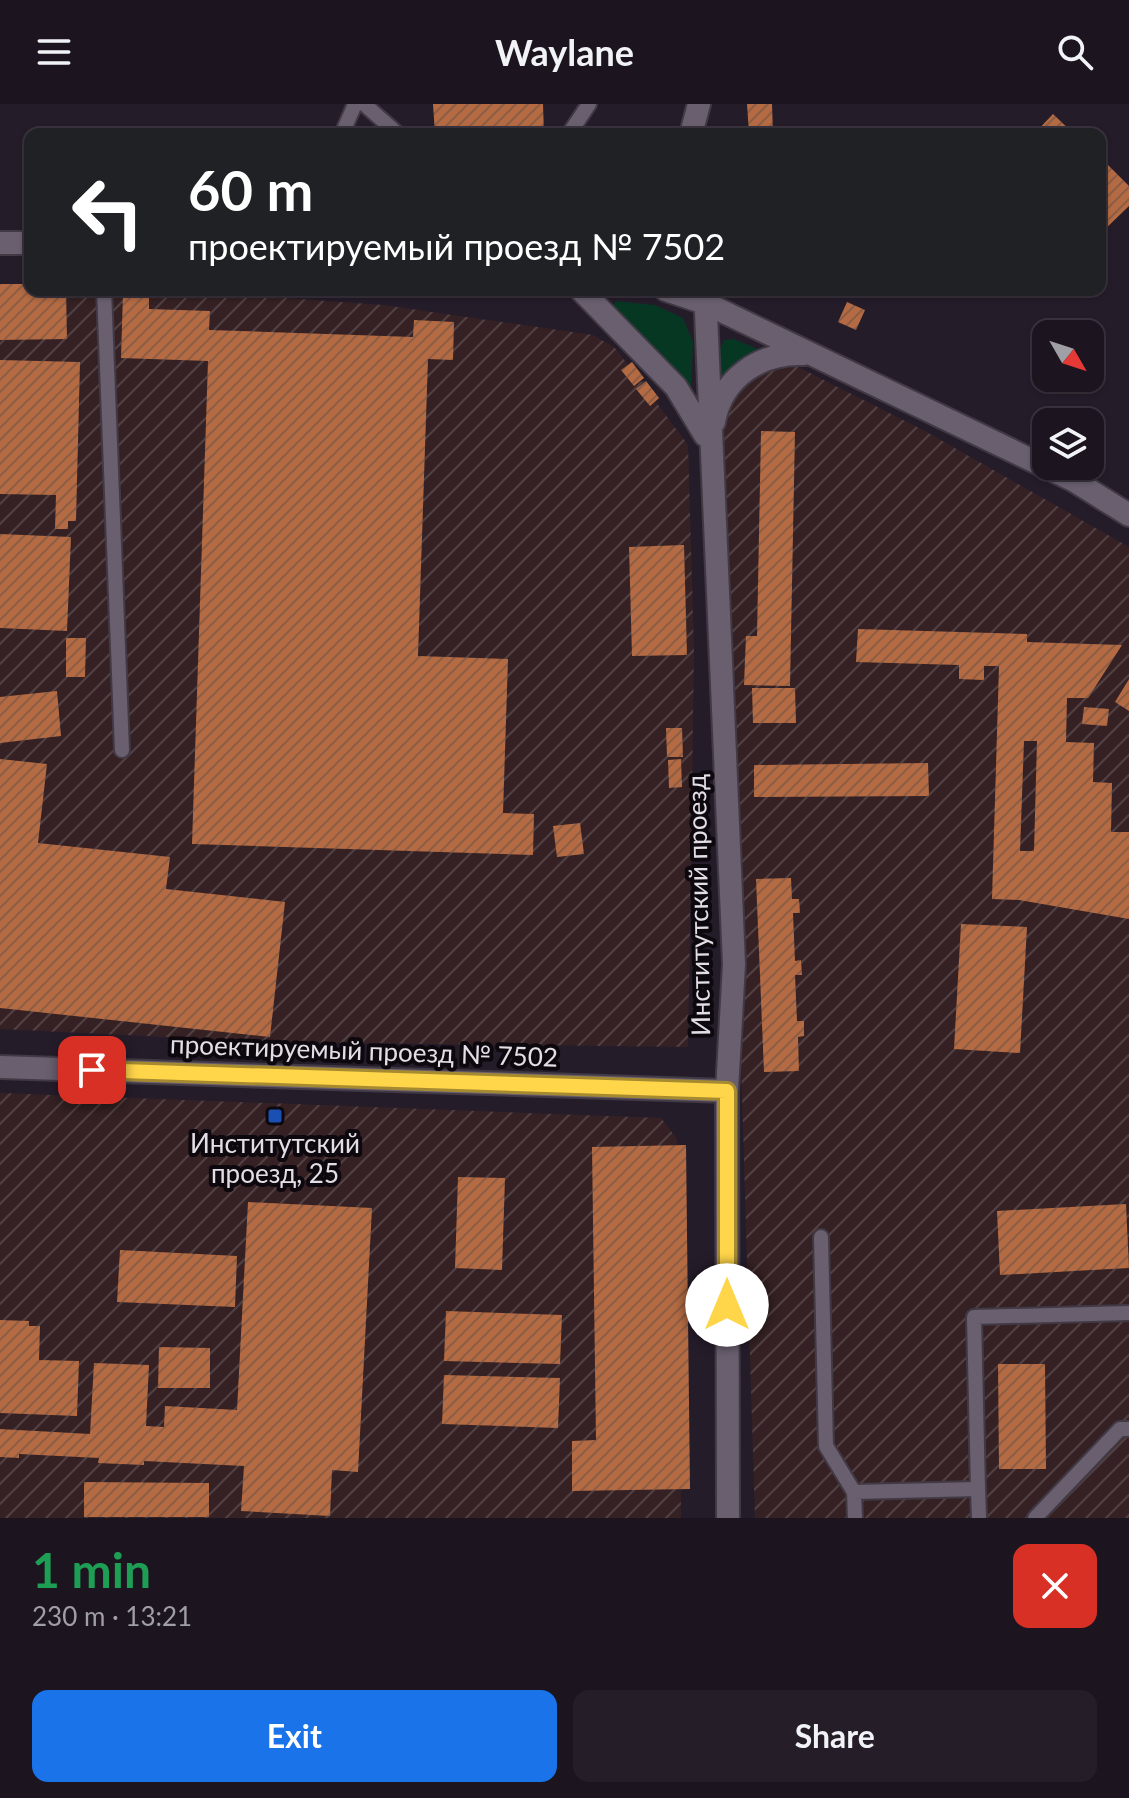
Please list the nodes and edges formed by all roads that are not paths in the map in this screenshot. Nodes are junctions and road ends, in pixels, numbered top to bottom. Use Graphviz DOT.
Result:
graph roads {
  1 [pos="355,104"];
  2 [pos="364,104"];
  3 [pos="589,104"];
  4 [pos="700,104"];
  5 [pos="345,128"];
  6 [pos="391,128"];
  7 [pos="573,128"];
  8 [pos="693,128"];
  9 [pos="702,128"];
  10 [pos="0,243"];
  11 [pos="24,243"];
  12 [pos="104,296"];
  13 [pos="587,296"];
  14 [pos="705,296"];
  15 [pos="808,354"];
  16 [pos="710,447"];
  17 [pos="1129,515"];
  18 [pos="122,750"];
  19 [pos="0,1067"];
  20 [pos="727,1091"];
  21 [pos="821,1237"];
  22 [pos="1129,1313"];
  23 [pos="1129,1429"];
  24 [pos="978,1489"];
  25 [pos="854,1492"];
  26 [pos="728,1518"];
  27 [pos="855,1518"];
  28 [pos="979,1518"];
  29 [pos="1035,1518"];
  1 -- 5 [label="lane"];
  2 -- 6 [label="lane"];
  3 -- 7 [label="lane"];
  4 -- 8 [label="street"];
  4 -- 9 [label="street"];
  10 -- 11 [label="street"];
  12 -- 18 [label="lane"];
  13 -- 16 [label="street"];
  14 -- 15 [label="street"];
  14 -- 16 [label="street, Институтский проезд"];
  15 -- 16 [label="street"];
  15 -- 17 [label="street"];
  16 -- 20 [label="street, Институтский проезд"];
  19 -- 20 [label="street, проектируемый проезд № 7502"];
  20 -- 26 [label="street, Институтский проезд"];
  21 -- 25 [label="lane"];
  22 -- 24 [label="lane"];
  23 -- 29 [label="lane"];
  24 -- 25 [label="lane"];
  24 -- 28 [label="lane"];
  25 -- 27 [label="lane"];
}
